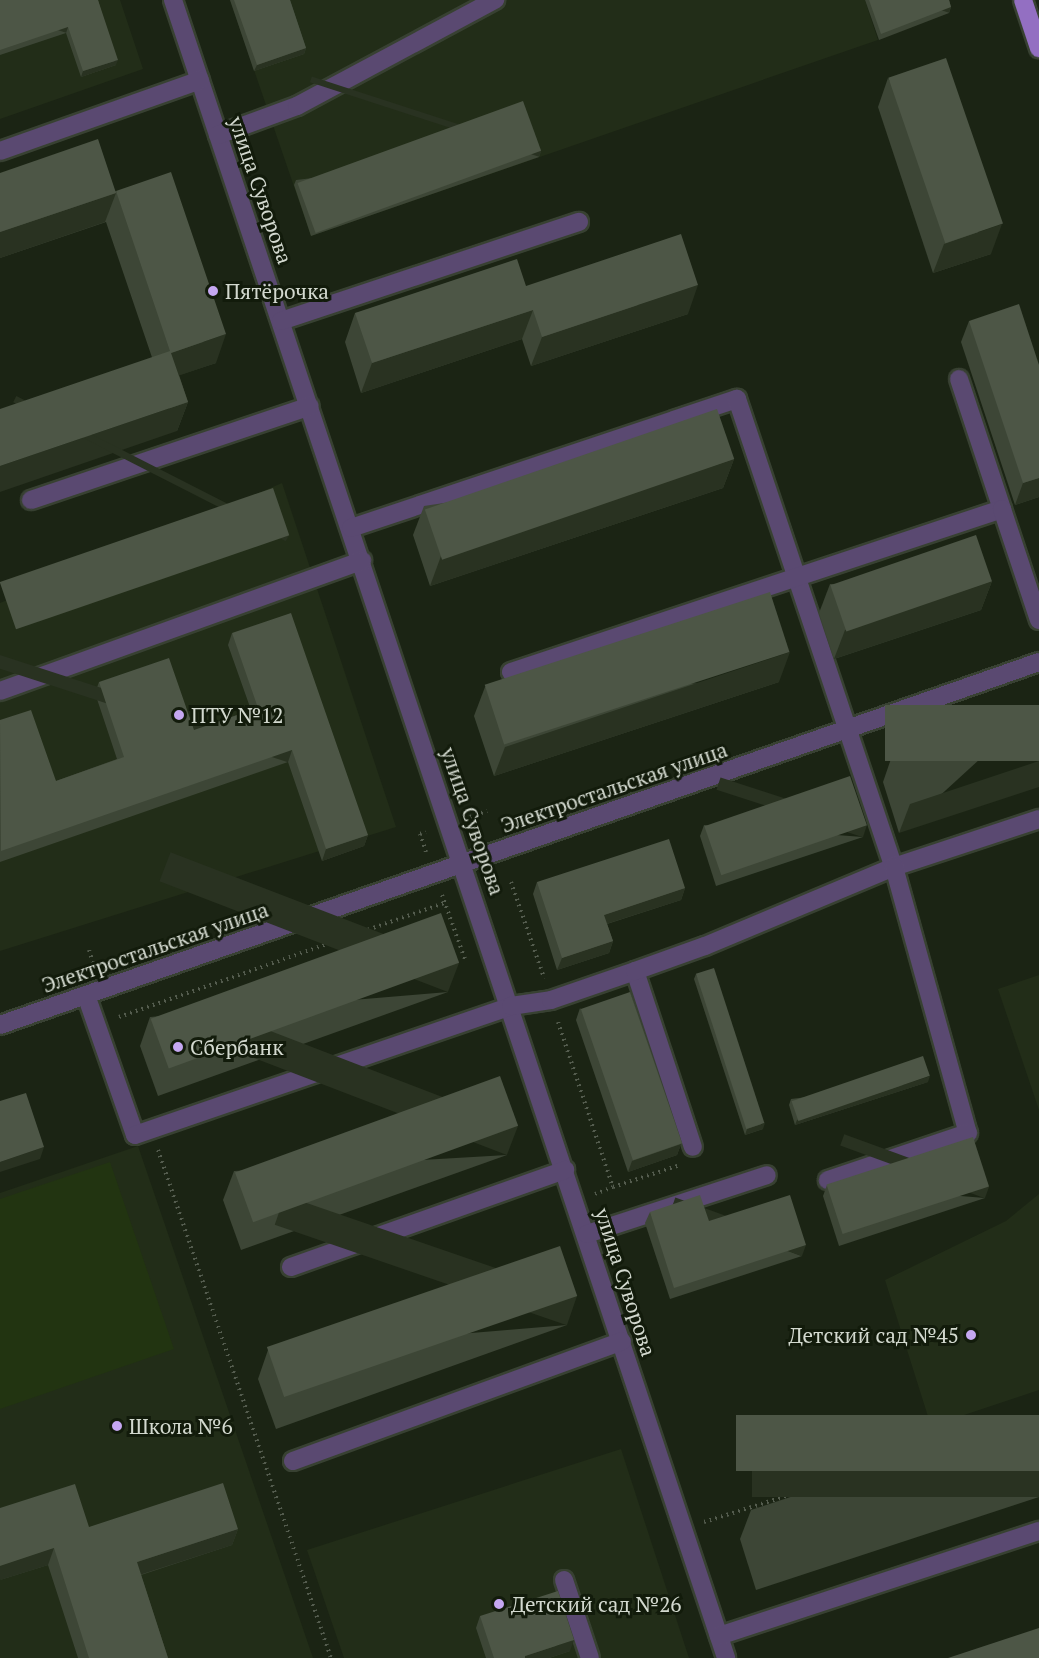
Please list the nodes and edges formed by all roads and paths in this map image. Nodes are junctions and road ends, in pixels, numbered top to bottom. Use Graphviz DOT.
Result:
graph roads {
  1 [pos="173,0"];
  2 [pos="495,0"];
  3 [pos="1023,0"];
  4 [pos="1039,48"];
  5 [pos="200,80"];
  6 [pos="218,135"];
  7 [pos="0,151"];
  8 [pos="579,222"];
  9 [pos="281,321"];
  10 [pos="959,379"];
  11 [pos="310,406"];
  12 [pos="32,500"];
  13 [pos="1002,509"];
  14 [pos="351,528"];
  15 [pos="362,561"];
  16 [pos="796,577"];
  17 [pos="1039,620"];
  18 [pos="1039,662"];
  19 [pos="511,672"];
  20 [pos="0,691"];
  21 [pos="848,729"];
  22 [pos="1039,819"];
  23 [pos="464,863"];
  24 [pos="894,867"];
  25 [pos="511,882"];
  26 [pos="445,903"];
  27 [pos="635,971"];
  28 [pos="87,995"];
  29 [pos="551,1000"];
  30 [pos="511,1006"];
  31 [pos="113,1019"];
  32 [pos="0,1025"];
  33 [pos="152,1130"];
  34 [pos="693,1147"];
  35 [pos="565,1170"];
  36 [pos="767,1174"];
  37 [pos="828,1180"];
  38 [pos="586,1234"];
  39 [pos="291,1267"];
  40 [pos="622,1341"];
  41 [pos="995,1430"];
  42 [pos="293,1461"];
  43 [pos="684,1528"];
  44 [pos="1039,1531"];
  45 [pos="564,1580"];
  46 [pos="719,1636"];
  47 [pos="331,1658"];
  48 [pos="590,1658"];
  49 [pos="726,1658"];
  1 -- 5 [label="street, улица Суворова"];
  2 -- 6 [label="street"];
  3 -- 4 [label="main road"];
  5 -- 6 [label="street, улица Суворова"];
  5 -- 7 [label="street"];
  6 -- 9 [label="street, улица Суворова"];
  8 -- 9 [label="street"];
  9 -- 11 [label="street, улица Суворова"];
  10 -- 13 [label="street"];
  11 -- 12 [label="street"];
  11 -- 14 [label="street, улица Суворова"];
  13 -- 16 [label="street"];
  13 -- 17 [label="street"];
  14 -- 15 [label="street, улица Суворова"];
  14 -- 16 [label="street"];
  15 -- 20 [label="street"];
  15 -- 23 [label="street, улица Суворова"];
  16 -- 19 [label="street"];
  16 -- 21 [label="street"];
  18 -- 21 [label="street, Электростальская улица"];
  21 -- 23 [label="street, Электростальская улица"];
  21 -- 24 [label="street"];
  22 -- 24 [label="street"];
  23 -- 28 [label="street, Электростальская улица"];
  23 -- 30 [label="street, улица Суворова"];
  24 -- 27 [label="street"];
  24 -- 37 [label="street"];
  25 -- 29 [label="path"];
  26 -- 31 [label="path"];
  27 -- 29 [label="street"];
  27 -- 34 [label="street"];
  28 -- 32 [label="street, Электростальская улица"];
  28 -- 33 [label="street"];
  29 -- 30 [label="street"];
  29 -- 34 [label="path"];
  30 -- 33 [label="street"];
  30 -- 35 [label="street, улица Суворова"];
  33 -- 47 [label="path"];
  35 -- 38 [label="street, улица Суворова"];
  35 -- 39 [label="street"];
  36 -- 38 [label="street"];
  38 -- 40 [label="street, улица Суворова"];
  40 -- 42 [label="street"];
  40 -- 43 [label="street, улица Суворова"];
  41 -- 43 [label="path"];
  43 -- 46 [label="street, улица Суворова"];
  44 -- 46 [label="street"];
  45 -- 48 [label="street"];
  46 -- 49 [label="street, улица Суворова"];
}
